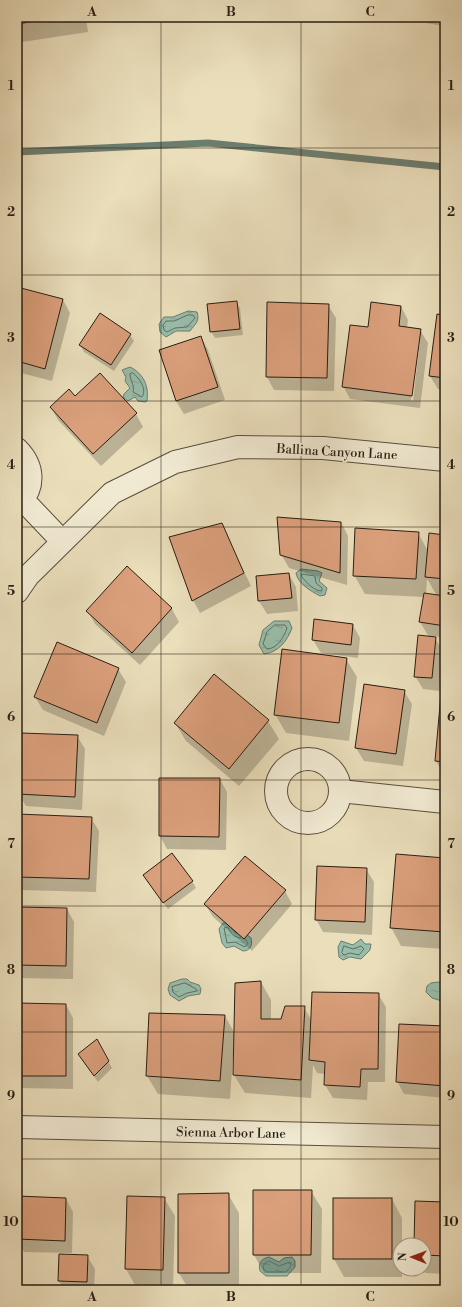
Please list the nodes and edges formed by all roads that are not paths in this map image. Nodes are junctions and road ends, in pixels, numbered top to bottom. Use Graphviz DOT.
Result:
graph roads {
  1 [pos="17,449"];
  2 [pos="445,460"];
  3 [pos="20,502"];
  4 [pos="62,541"];
  5 [pos="17,592"];
  6 [pos="340,791"];
  7 [pos="445,802"];
  8 [pos="17,1127"];
  9 [pos="445,1137"];
  1 -- 3 [label="street"];
  2 -- 4 [label="street, Ballina Canyon Lane"];
  3 -- 4 [label="street"];
  4 -- 5 [label="street, Ballina Canyon Lane"];
  6 -- 7 [label="street"];
  8 -- 9 [label="street, Sienna Arbor Lane"];
}
